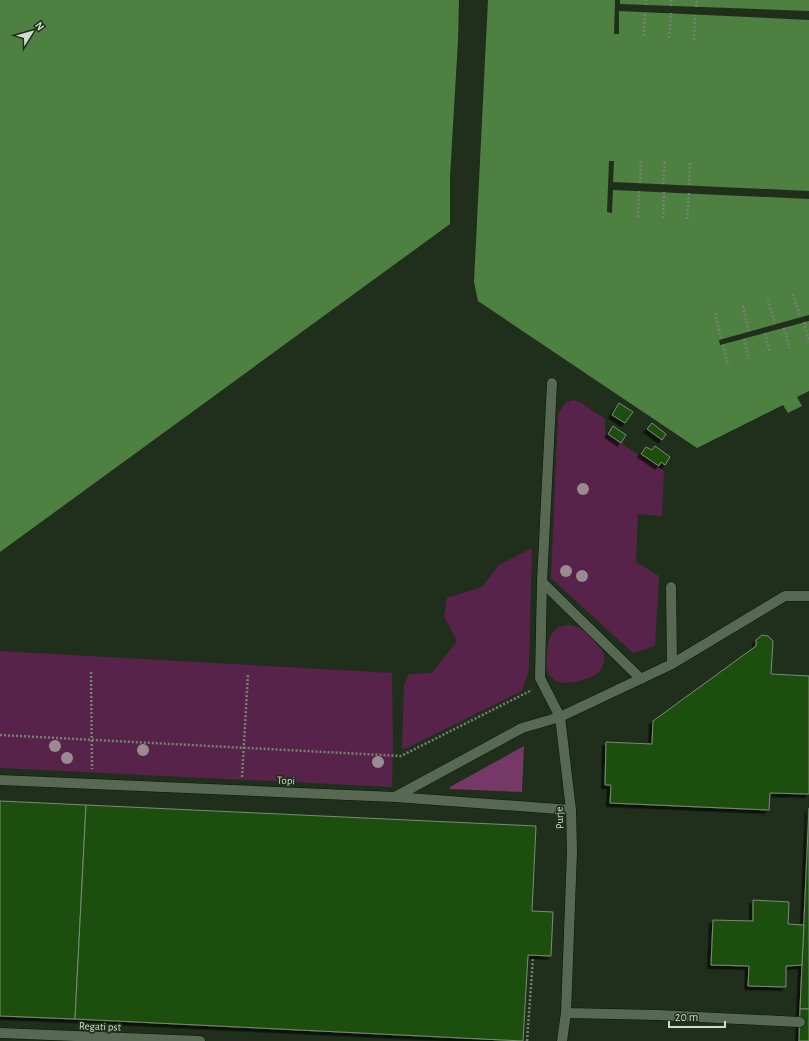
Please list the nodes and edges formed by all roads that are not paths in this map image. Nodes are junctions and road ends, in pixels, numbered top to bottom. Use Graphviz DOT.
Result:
graph roads {
  1 [pos="552,383"];
  2 [pos="542,582"];
  3 [pos="671,587"];
  4 [pos="809,596"];
  5 [pos="672,664"];
  6 [pos="641,679"];
  7 [pos="560,717"];
  8 [pos="0,780"];
  9 [pos="395,797"];
  10 [pos="571,810"];
  11 [pos="566,1013"];
  12 [pos="800,1022"];
  13 [pos="0,1034"];
  14 [pos="84,1039"];
  15 [pos="200,1041"];
  16 [pos="562,1041"];
  1 -- 2 [label="street"];
  2 -- 6 [label="street"];
  2 -- 7 [label="street"];
  3 -- 5 [label="street"];
  4 -- 5 [label="street"];
  5 -- 6 [label="street"];
  6 -- 7 [label="street"];
  7 -- 9 [label="street"];
  7 -- 10 [label="street, Purje"];
  8 -- 9 [label="street, Topi"];
  9 -- 10 [label="street, Topi"];
  10 -- 11 [label="street, Purje"];
  11 -- 12 [label="street"];
  11 -- 16 [label="street, Purje"];
  13 -- 14 [label="street, Regati pst"];
  14 -- 15 [label="street, Regati pst"];
}
